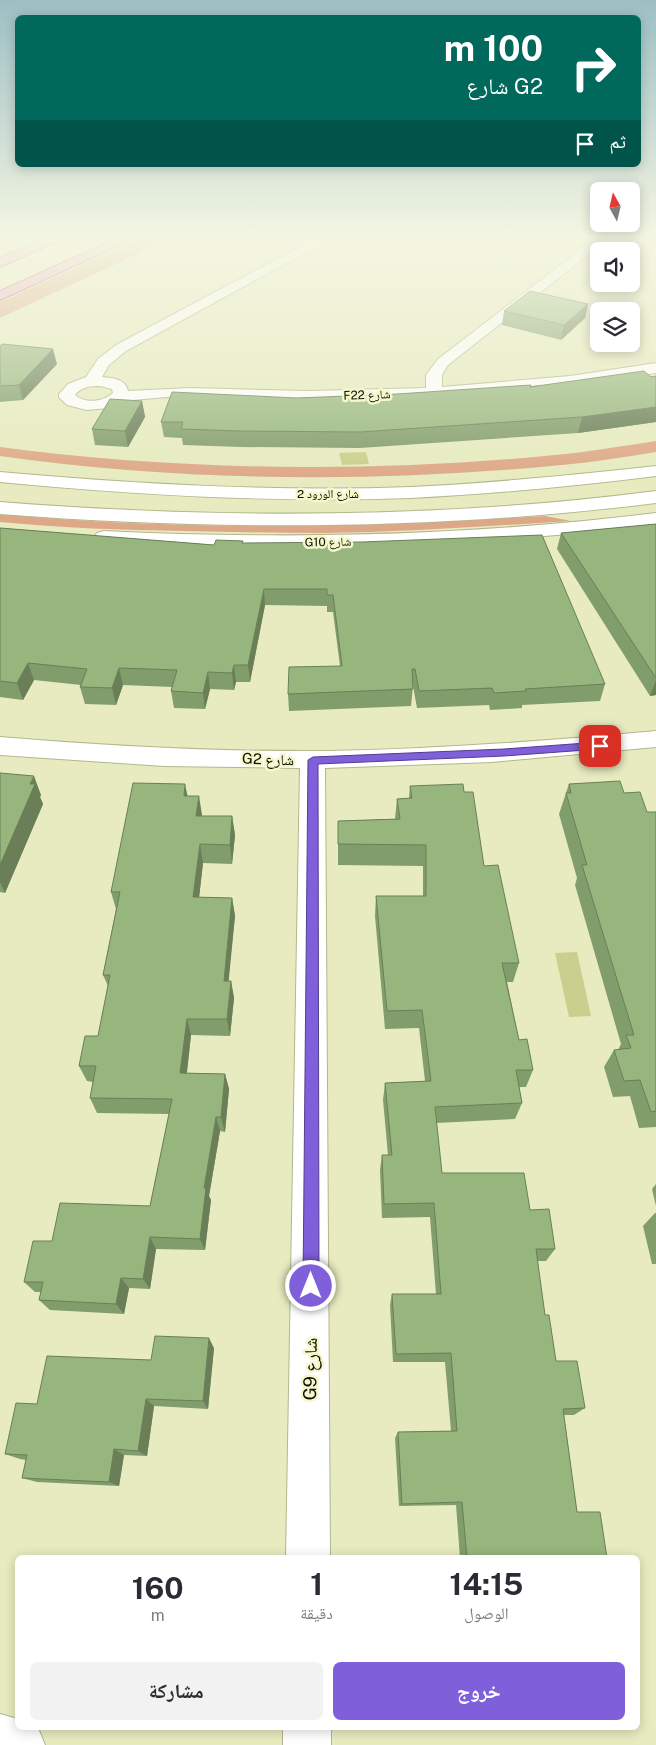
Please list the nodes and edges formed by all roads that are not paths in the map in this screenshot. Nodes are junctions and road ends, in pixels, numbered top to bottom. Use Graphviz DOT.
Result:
graph roads {
  1 [pos="176,318"];
  2 [pos="501,318"];
  3 [pos="449,359"];
  4 [pos="656,368"];
  5 [pos="92,381"];
  6 [pos="485,389"];
  7 [pos="118,391"];
  8 [pos="434,392"];
  9 [pos="656,471"];
  10 [pos="0,477"];
  11 [pos="656,496"];
  12 [pos="0,508"];
  13 [pos="553,509"];
  14 [pos="656,519"];
  15 [pos="618,524"];
  16 [pos="89,536"];
  17 [pos="656,739"];
  18 [pos="0,746"];
  19 [pos="313,760"];
  20 [pos="308,1555"];
  21 [pos="307,1730"];
  22 [pos="0,1738"];
  23 [pos="21,1745"];
  24 [pos="307,1745"];
  1 -- 5 [label="street"];
  2 -- 3 [label="street"];
  3 -- 6 [label="street"];
  3 -- 8 [label="street"];
  4 -- 6 [label="street, F22 شارع"];
  5 -- 7 [label="street, F22 شارع"];
  5 -- 7 [label="street, F22 شارع"];
  6 -- 8 [label="street, F22 شارع"];
  7 -- 8 [label="street, F22 شارع"];
  9 -- 10 [label="street, شارع الورود 2"];
  11 -- 13 [label="street, شارع الورود 2"];
  12 -- 13 [label="street, شارع الورود 2"];
  13 -- 15 [label="street"];
  14 -- 15 [label="street, G10 شارع"];
  15 -- 16 [label="street, G10 شارع"];
  17 -- 19 [label="street, G2 شارع"];
  18 -- 19 [label="street, G2 شارع"];
  19 -- 20 [label="street, G9 شارع"];
  21 -- 24 [label="street"];
  22 -- 23 [label="street"];
}
